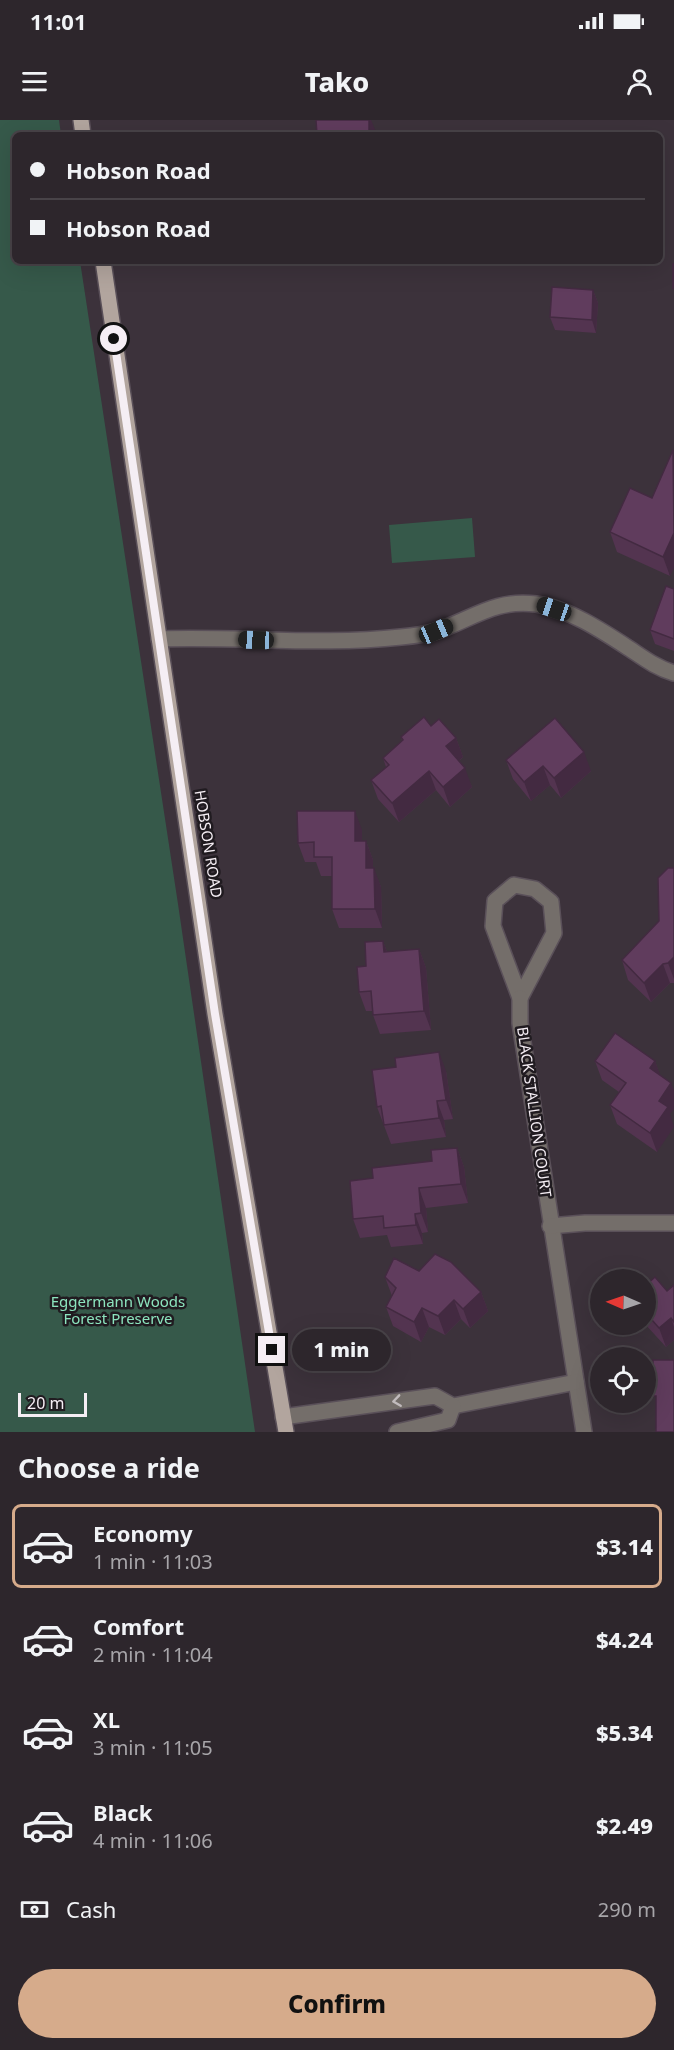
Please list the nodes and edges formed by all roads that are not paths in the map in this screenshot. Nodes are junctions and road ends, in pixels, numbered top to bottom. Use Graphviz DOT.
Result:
graph roads {
  1 [pos="103,264"];
  2 [pos="159,639"];
  3 [pos="674,673"];
  4 [pos="520,998"];
  5 [pos="674,1223"];
  6 [pos="550,1226"];
  7 [pos="576,1382"];
  8 [pos="453,1406"];
  9 [pos="284,1425"];
  10 [pos="396,1432"];
  11 [pos="584,1432"];
  1 -- 2 [label="main road, HOBSON ROAD"];
  2 -- 3 [label="street"];
  2 -- 9 [label="main road, HOBSON ROAD"];
  4 -- 4 [label="street, BLACK STALLION COURT"];
  4 -- 6 [label="street, BLACK STALLION COURT"];
  5 -- 6 [label="street"];
  6 -- 7 [label="street, BLACK STALLION COURT"];
  7 -- 8 [label="street"];
  7 -- 11 [label="street, BLACK STALLION COURT"];
  8 -- 9 [label="street, one-way"];
  8 -- 10 [label="street"];
}
